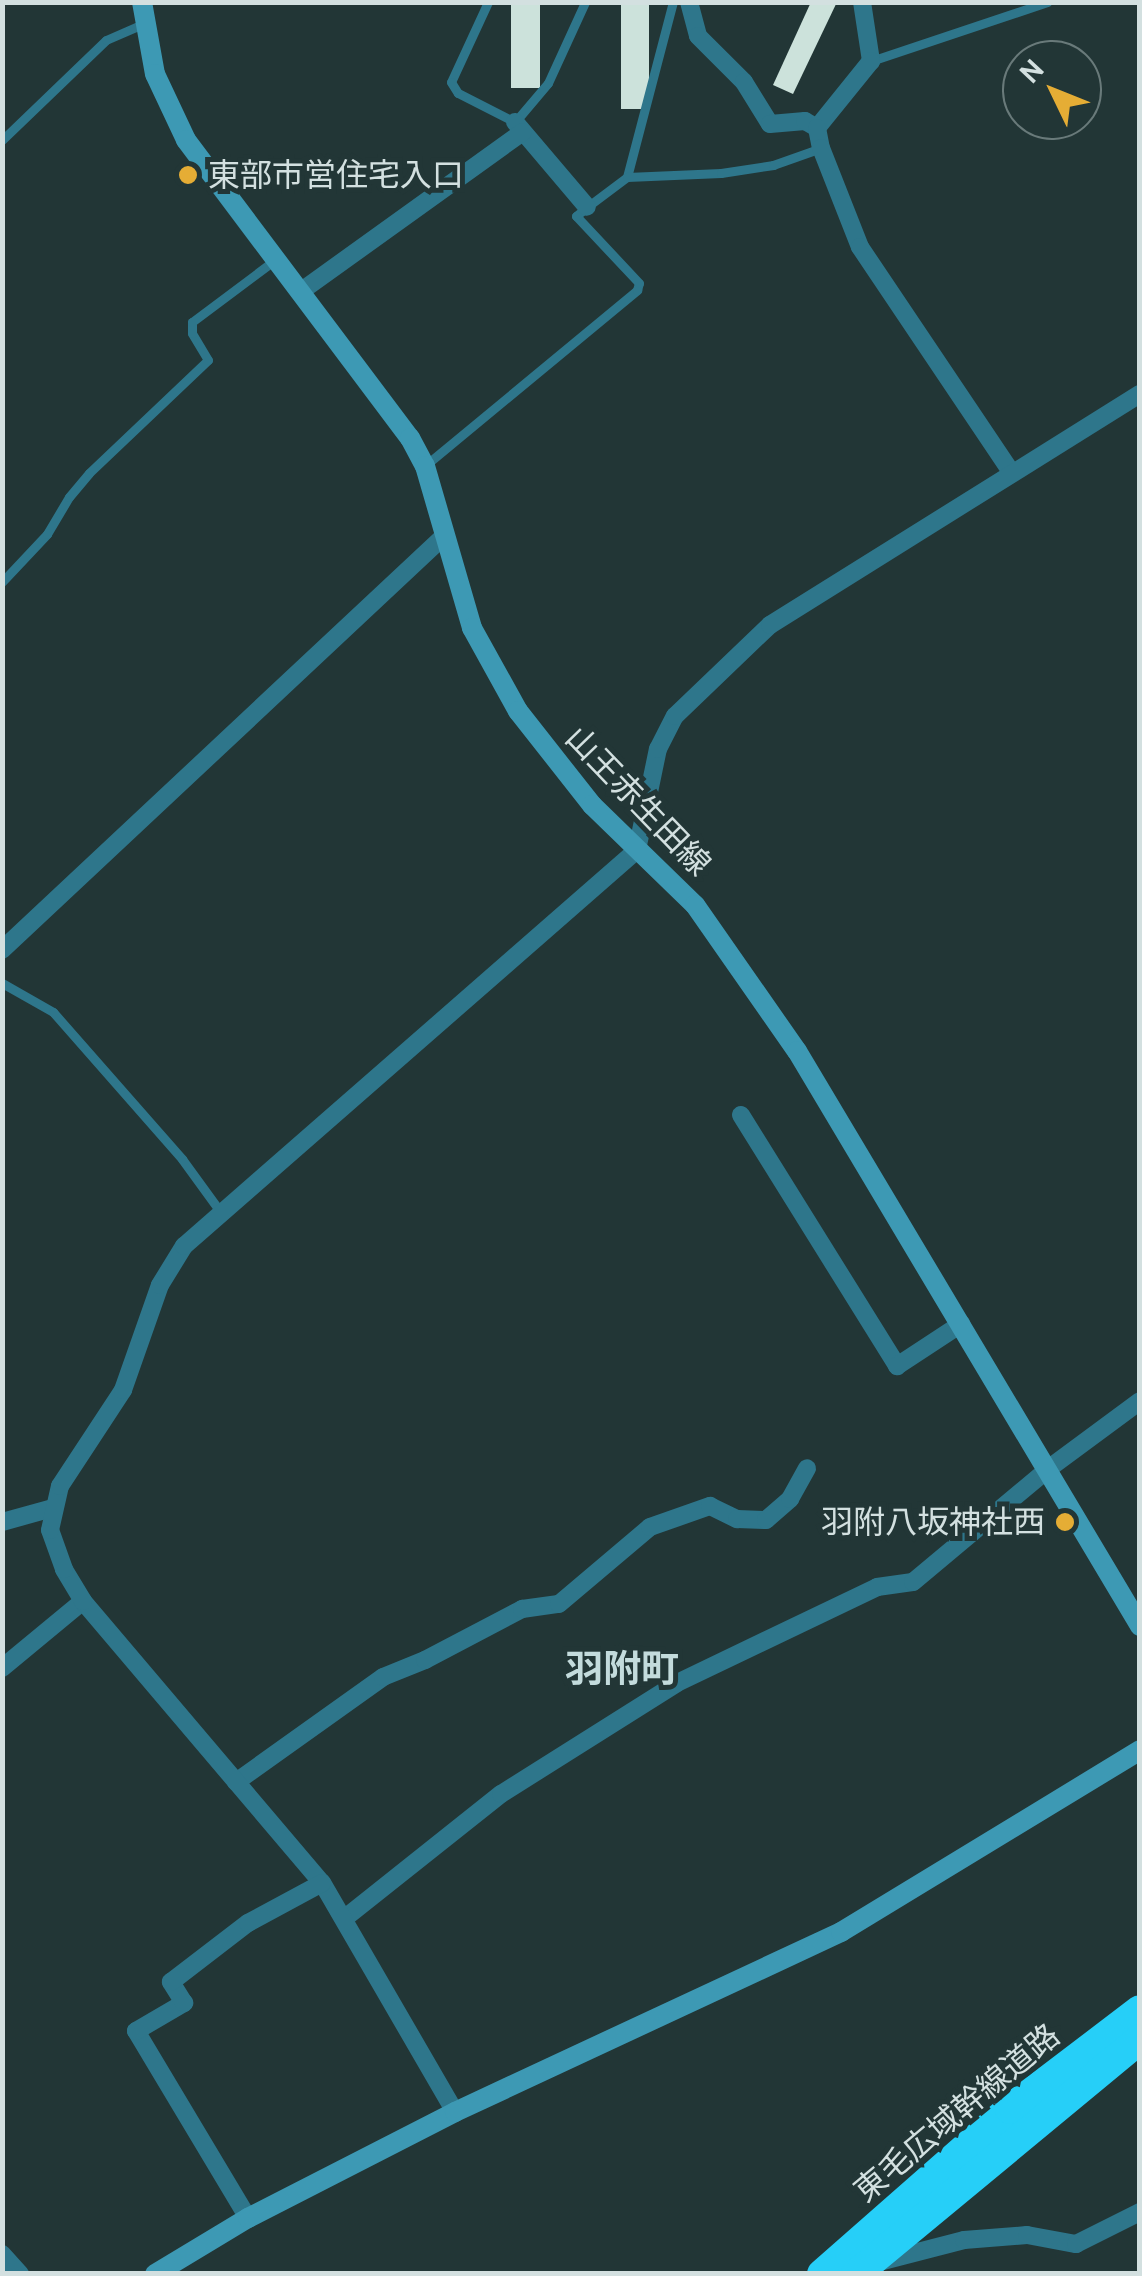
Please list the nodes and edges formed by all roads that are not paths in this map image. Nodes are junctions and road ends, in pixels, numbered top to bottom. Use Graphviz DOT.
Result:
graph roads {
  1 [pos="488,2"];
  2 [pos="585,2"];
  3 [pos="673,2"];
  4 [pos="689,2"];
  5 [pos="862,2"];
  6 [pos="1047,2"];
  7 [pos="143,13"];
  8 [pos="871,61"];
  9 [pos="519,127"];
  10 [pos="818,128"];
  11 [pos="2,140"];
  12 [pos="820,148"];
  13 [pos="627,178"];
  14 [pos="586,207"];
  15 [pos="274,260"];
  16 [pos="300,292"];
  17 [pos="1140,394"];
  18 [pos="425,466"];
  19 [pos="1011,472"];
  20 [pos="444,536"];
  21 [pos="2,582"];
  22 [pos="637,850"];
  23 [pos="2,950"];
  24 [pos="2,983"];
  25 [pos="741,1114"];
  26 [pos="222,1214"];
  27 [pos="961,1324"];
  28 [pos="1140,1401"];
  29 [pos="807,1468"];
  30 [pos="1048,1469"];
  31 [pos="53,1508"];
  32 [pos="2,1522"];
  33 [pos="83,1601"];
  34 [pos="1140,1626"];
  35 [pos="2,1668"];
  36 [pos="1140,1750"];
  37 [pos="236,1782"];
  38 [pos="322,1883"];
  39 [pos="345,1918"];
  40 [pos="1140,2010"];
  41 [pos="1140,2039"];
  42 [pos="455,2112"];
  43 [pos="1140,2212"];
  44 [pos="248,2218"];
  45 [pos="2,2254"];
  46 [pos="860,2270"];
  47 [pos="20,2274"];
  48 [pos="155,2274"];
  49 [pos="822,2274"];
  1 -- 9 [label="lane"];
  2 -- 9 [label="lane"];
  3 -- 13 [label="lane"];
  4 -- 10 [label="street"];
  5 -- 8 [label="street"];
  6 -- 8 [label="lane"];
  7 -- 11 [label="lane"];
  7 -- 15 [label="main road, 山王赤生田線"];
  8 -- 10 [label="street"];
  9 -- 14 [label="street"];
  9 -- 16 [label="street"];
  10 -- 12 [label="street"];
  12 -- 13 [label="lane"];
  12 -- 19 [label="street"];
  13 -- 14 [label="lane"];
  14 -- 18 [label="lane"];
  15 -- 16 [label="main road, 山王赤生田線"];
  15 -- 21 [label="lane"];
  16 -- 18 [label="main road, 山王赤生田線"];
  17 -- 19 [label="street"];
  18 -- 20 [label="main road, 山王赤生田線"];
  19 -- 22 [label="street"];
  20 -- 22 [label="main road, 山王赤生田線"];
  20 -- 23 [label="street"];
  22 -- 26 [label="street"];
  22 -- 27 [label="main road, 山王赤生田線"];
  24 -- 26 [label="lane"];
  25 -- 27 [label="street"];
  26 -- 31 [label="street"];
  27 -- 30 [label="main road, 山王赤生田線"];
  28 -- 30 [label="street"];
  29 -- 37 [label="street"];
  30 -- 34 [label="main road, 山王赤生田線"];
  30 -- 39 [label="street"];
  31 -- 32 [label="street"];
  31 -- 33 [label="street"];
  33 -- 35 [label="street"];
  33 -- 37 [label="street"];
  36 -- 42 [label="main road"];
  37 -- 38 [label="street"];
  38 -- 39 [label="street"];
  38 -- 44 [label="street"];
  39 -- 42 [label="street"];
  40 -- 49 [label="highway, 東毛広域幹線道路"];
  41 -- 46 [label="highway, 東毛広域幹線道路"];
  42 -- 44 [label="main road"];
  43 -- 46 [label="street"];
  44 -- 48 [label="main road"];
  45 -- 47 [label="street"];
}
